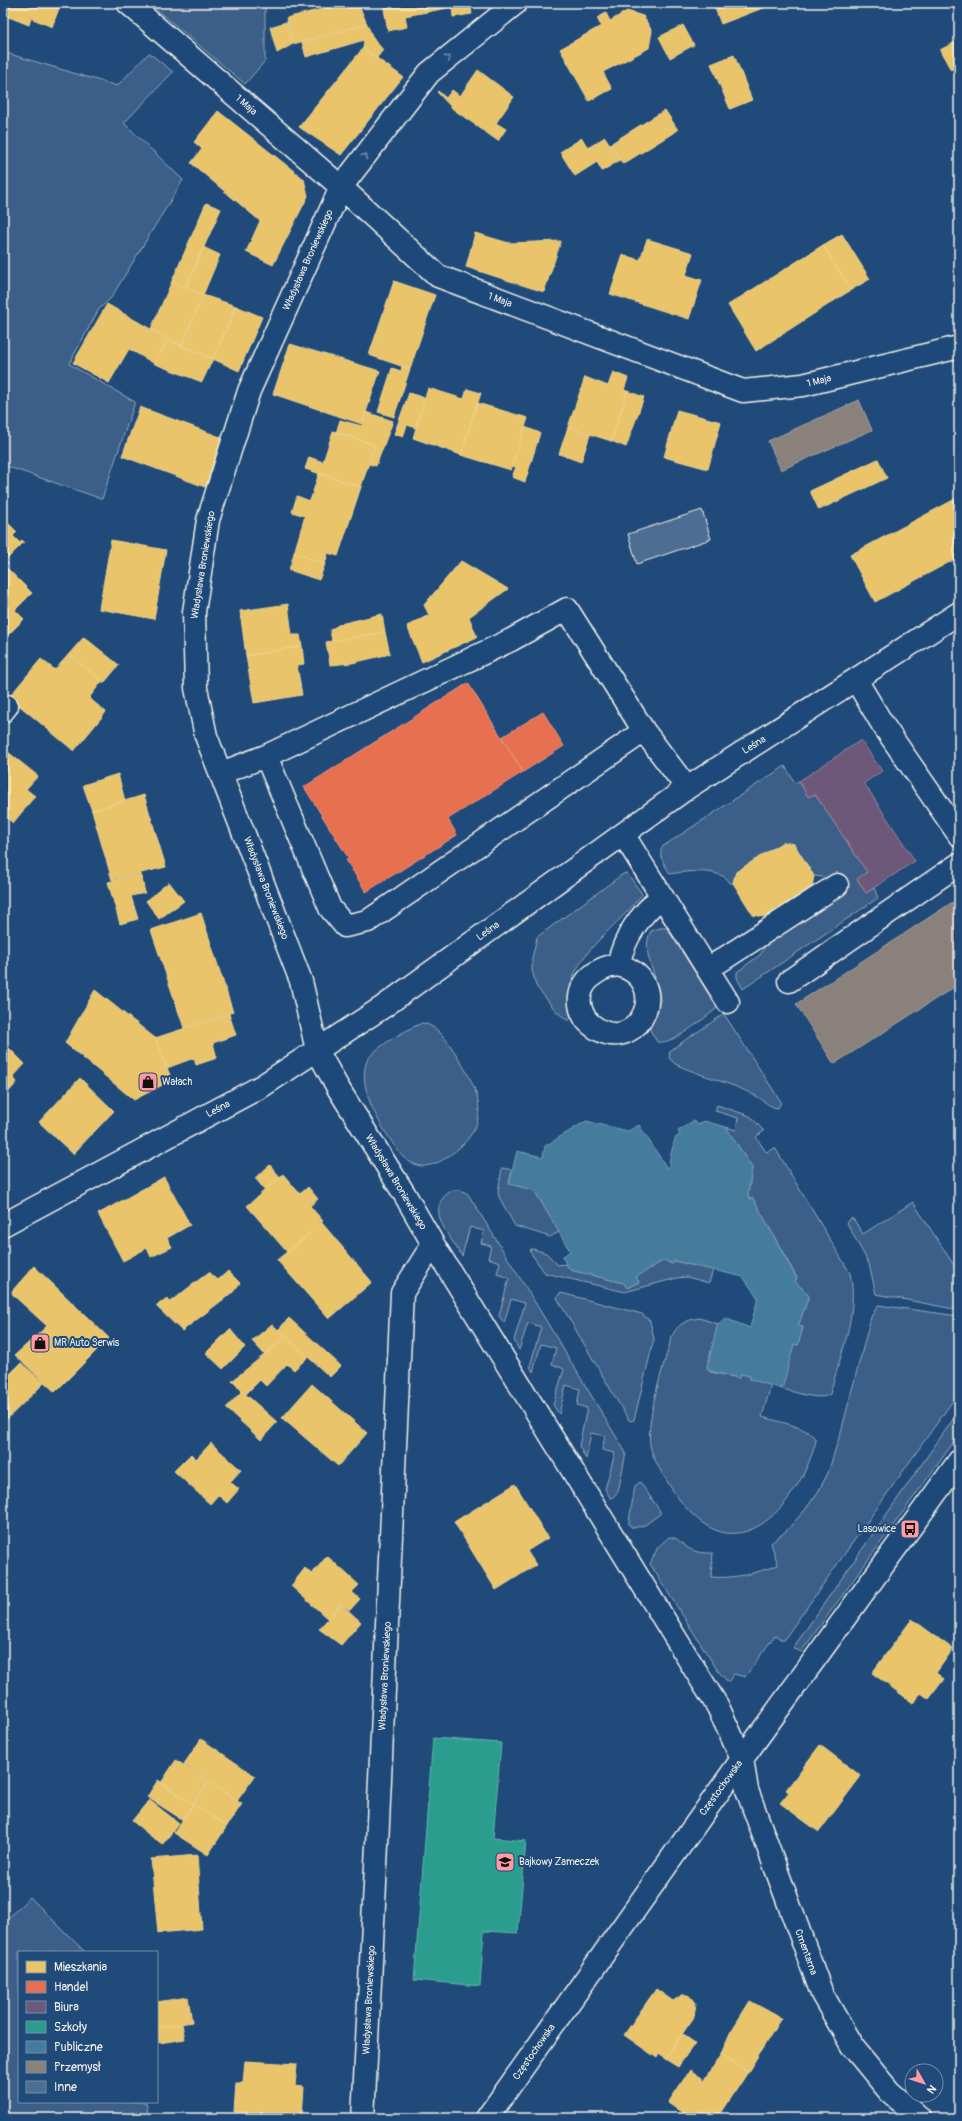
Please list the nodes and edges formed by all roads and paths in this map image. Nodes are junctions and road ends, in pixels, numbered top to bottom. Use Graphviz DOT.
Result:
graph roads {
  1 [pos="128,3"];
  2 [pos="516,3"];
  3 [pos="341,187"];
  4 [pos="959,347"];
  5 [pos="959,613"];
  6 [pos="856,680"];
  7 [pos="644,731"];
  8 [pos="266,756"];
  9 [pos="221,773"];
  10 [pos="687,788"];
  11 [pos="623,834"];
  12 [pos="959,835"];
  13 [pos="959,864"];
  14 [pos="837,885"];
  15 [pos="662,896"];
  16 [pos="618,965"];
  17 [pos="708,969"];
  18 [pos="789,981"];
  19 [pos="728,1002"];
  20 [pos="317,1050"];
  21 [pos="3,1225"];
  22 [pos="433,1244"];
  23 [pos="959,1461"];
  24 [pos="742,1759"];
  25 [pos="363,2118"];
  26 [pos="487,2118"];
  27 [pos="919,2118"];
  1 -- 3 [label="street, 1 Maja"];
  3 -- 2 [label="street, Władysława Broniewskiego, one-way"];
  3 -- 4 [label="street, 1 Maja"];
  3 -- 9 [label="street, Władysława Broniewskiego"];
  5 -- 6 [label="street, Leśna"];
  6 -- 10 [label="street, Leśna"];
  6 -- 12 [label="street"];
  7 -- 8 [label="street"];
  7 -- 8 [label="street"];
  7 -- 10 [label="street"];
  8 -- 9 [label="street"];
  9 -- 20 [label="street, Władysława Broniewskiego"];
  10 -- 11 [label="street, Leśna"];
  11 -- 15 [label="street"];
  11 -- 20 [label="street, Leśna"];
  13 -- 18 [label="street"];
  14 -- 17 [label="street"];
  15 -- 16 [label="street"];
  15 -- 17 [label="street"];
  17 -- 19 [label="street"];
  20 -- 21 [label="street, Leśna"];
  20 -- 22 [label="street, Władysława Broniewskiego"];
  22 -- 24 [label="street, Władysława Broniewskiego"];
  22 -- 25 [label="street, Władysława Broniewskiego"];
  23 -- 24 [label="street, Częstochowska"];
  24 -- 26 [label="street, Częstochowska"];
  24 -- 27 [label="street, Cmentarna"];
}
